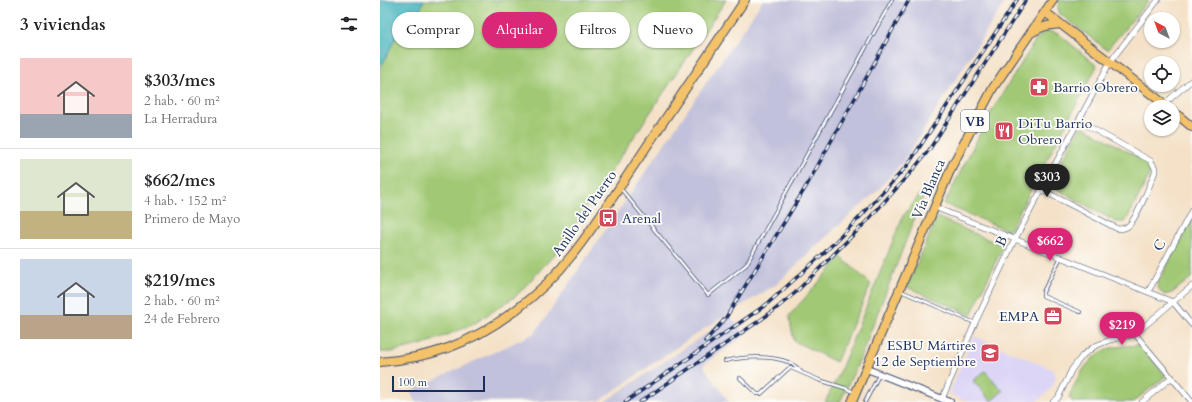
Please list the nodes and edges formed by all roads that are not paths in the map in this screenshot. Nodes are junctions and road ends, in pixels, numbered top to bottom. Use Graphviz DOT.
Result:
graph roads {
  1 [pos="745,0"];
  2 [pos="892,0"];
  3 [pos="1053,0"];
  4 [pos="1158,0"];
  5 [pos="1045,12"];
  6 [pos="1061,24"];
  7 [pos="1025,39"];
  8 [pos="1110,62"];
  9 [pos="1192,80"];
  10 [pos="1158,100"];
  11 [pos="1172,100"];
  12 [pos="1180,117"];
  13 [pos="1079,120"];
  14 [pos="1192,127"];
  15 [pos="619,187"];
  16 [pos="1042,190"];
  17 [pos="934,207"];
  18 [pos="1192,210"];
  19 [pos="1015,239"];
  20 [pos="1061,257"];
  21 [pos="1192,286"];
  22 [pos="899,290"];
  23 [pos="1148,292"];
  24 [pos="1173,302"];
  25 [pos="1080,312"];
  26 [pos="975,323"];
  27 [pos="1192,325"];
  28 [pos="1135,334"];
  29 [pos="725,361"];
  30 [pos="380,362"];
  31 [pos="867,369"];
  32 [pos="801,372"];
  33 [pos="879,374"];
  34 [pos="740,378"];
  35 [pos="1172,378"];
  36 [pos="856,393"];
  37 [pos="942,398"];
  38 [pos="1060,400"];
  39 [pos="852,402"];
  40 [pos="865,402"];
  41 [pos="950,402"];
  42 [pos="1053,402"];
  43 [pos="1142,402"];
  44 [pos="1192,402"];
  1 -- 15 [label="main road, Anillo del Puerto"];
  2 -- 15 [label="lane"];
  3 -- 5 [label="main road, Vía Blanca / VB"];
  4 -- 8 [label="street, B"];
  5 -- 6 [label="main road"];
  5 -- 7 [label="main road, Vía Blanca / VB"];
  6 -- 7 [label="main road"];
  6 -- 8 [label="main road"];
  7 -- 17 [label="main road, Vía Blanca / VB"];
  8 -- 10 [label="main road"];
  8 -- 13 [label="street, B"];
  9 -- 11 [label="street"];
  12 -- 14 [label="main road"];
  13 -- 16 [label="street, B"];
  13 -- 16 [label="street"];
  15 -- 30 [label="main road, Anillo del Puerto"];
  16 -- 19 [label="street, B"];
  17 -- 19 [label="street"];
  17 -- 22 [label="main road, Vía Blanca / VB"];
  18 -- 23 [label="street, C"];
  19 -- 20 [label="street"];
  19 -- 26 [label="street, B"];
  20 -- 23 [label="street"];
  20 -- 25 [label="lane"];
  21 -- 24 [label="street"];
  22 -- 26 [label="lane"];
  22 -- 31 [label="main road, Vía Blanca / VB"];
  23 -- 24 [label="street"];
  24 -- 27 [label="street"];
  24 -- 28 [label="street"];
  26 -- 37 [label="street, B"];
  28 -- 35 [label="street"];
  28 -- 38 [label="street"];
  29 -- 32 [label="lane"];
  31 -- 33 [label="street"];
  31 -- 36 [label="main road, Vía Blanca / VB"];
  32 -- 34 [label="lane"];
  32 -- 36 [label="lane"];
  33 -- 37 [label="street"];
  33 -- 40 [label="lane"];
  35 -- 43 [label="street"];
  35 -- 44 [label="street"];
  36 -- 39 [label="main road, Vía Blanca / VB"];
  37 -- 41 [label="street"];
  38 -- 42 [label="street"];
}
